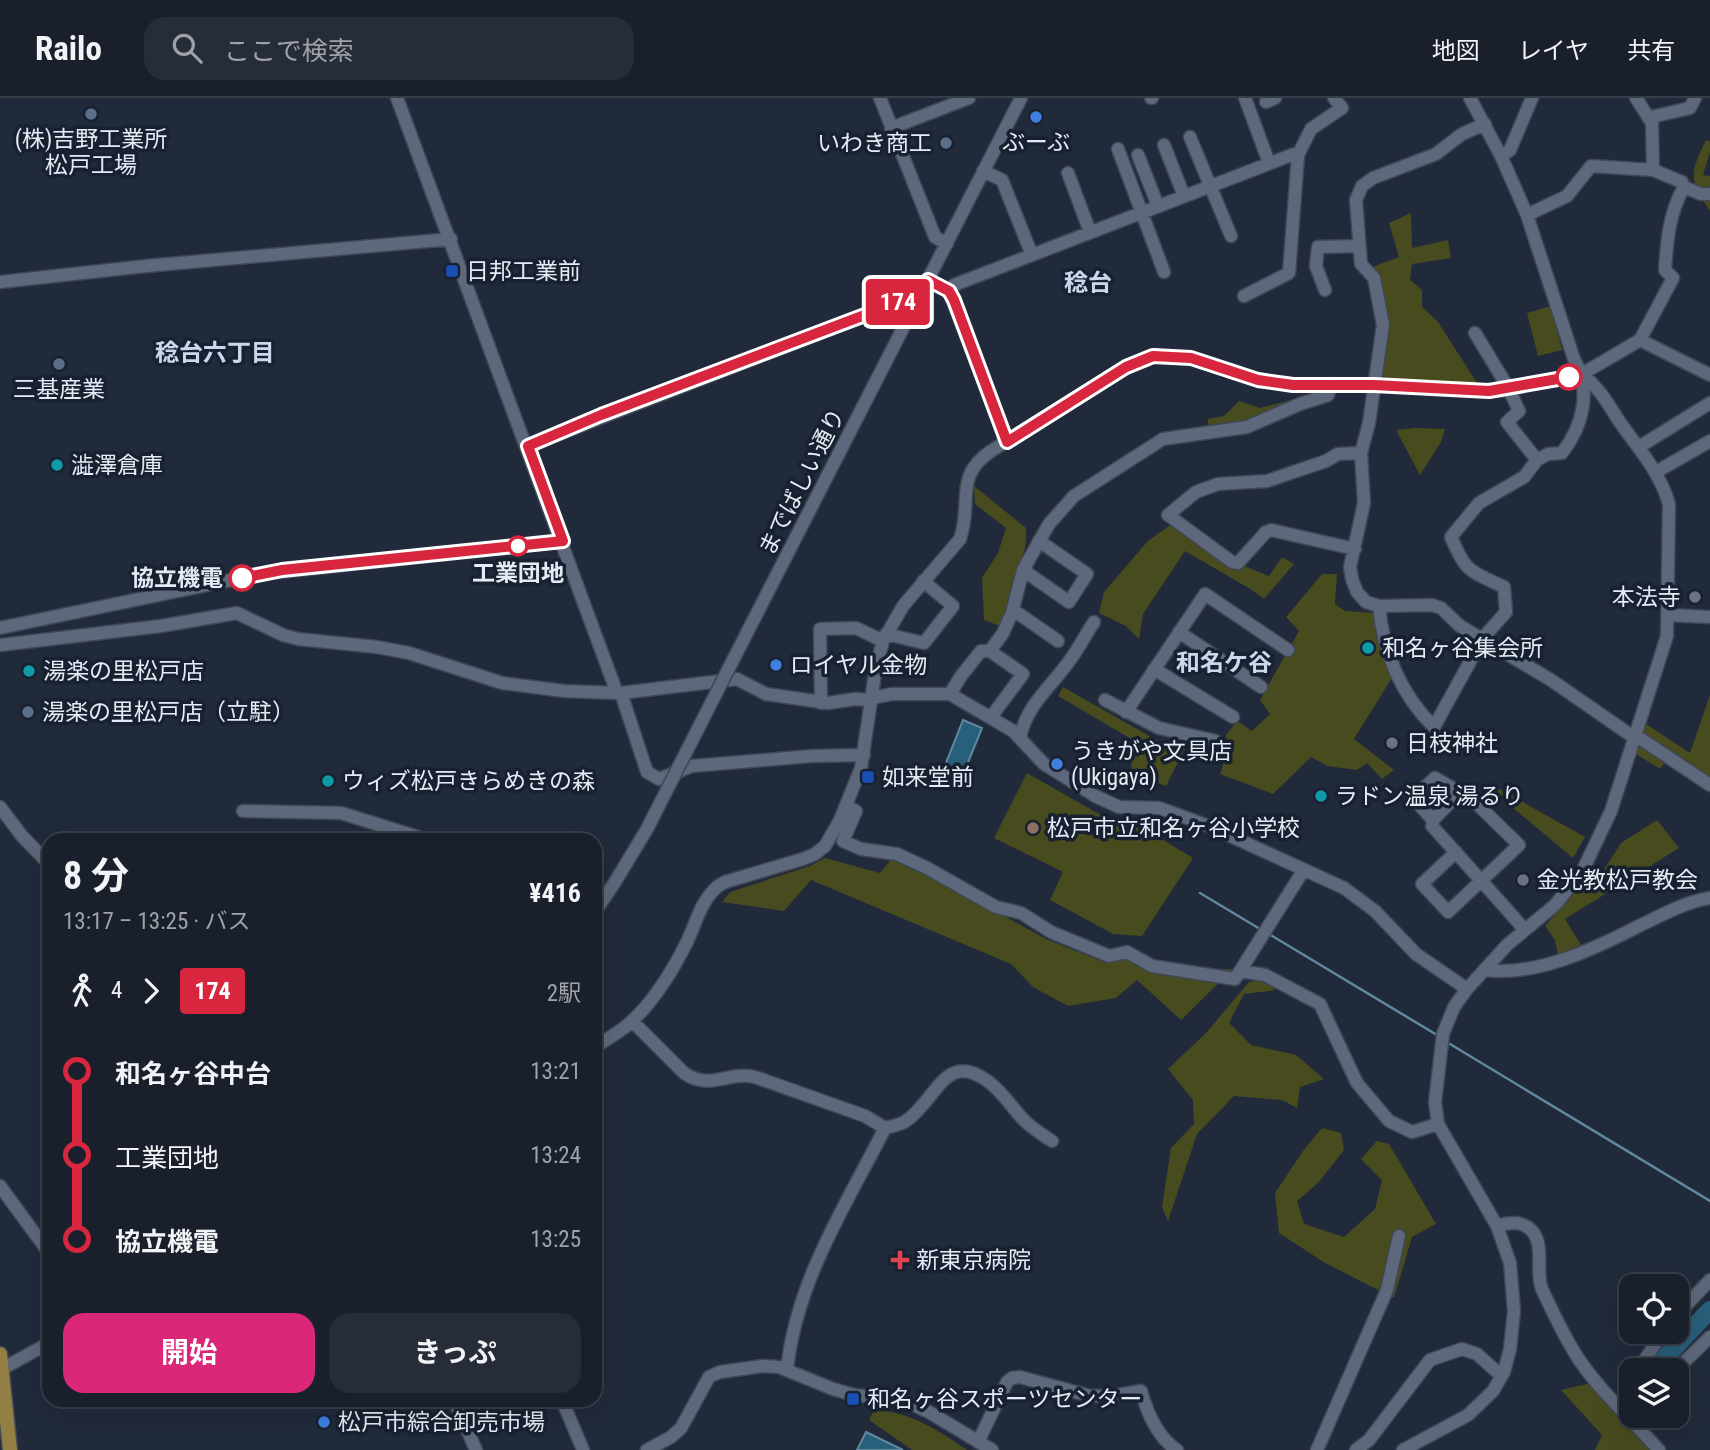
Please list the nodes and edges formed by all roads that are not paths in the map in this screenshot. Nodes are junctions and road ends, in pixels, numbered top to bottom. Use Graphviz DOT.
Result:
graph roads {
  1 [pos="397,98"];
  2 [pos="880,98"];
  3 [pos="969,98"];
  4 [pos="1021,98"];
  5 [pos="1245,98"];
  6 [pos="1334,98"];
  7 [pos="1470,98"];
  8 [pos="1532,98"];
  9 [pos="1636,98"];
  10 [pos="1695,98"];
  11 [pos="1651,117"];
  12 [pos="1485,124"];
  13 [pos="891,128"];
  14 [pos="1190,137"];
  15 [pos="1164,145"];
  16 [pos="1118,149"];
  17 [pos="1138,155"];
  18 [pos="1298,155"];
  19 [pos="1500,156"];
  20 [pos="1269,163"];
  21 [pos="1653,170"];
  22 [pos="984,171"];
  23 [pos="1068,173"];
  24 [pos="1211,185"];
  25 [pos="1684,187"];
  26 [pos="1710,194"];
  27 [pos="1184,196"];
  28 [pos="1158,206"];
  29 [pos="1143,212"];
  30 [pos="1527,215"];
  31 [pos="1090,232"];
  32 [pos="1231,236"];
  33 [pos="451,239"];
  34 [pos="947,244"];
  35 [pos="1359,246"];
  36 [pos="1032,255"];
  37 [pos="1164,272"];
  38 [pos="928,280"];
  39 [pos="0,282"];
  40 [pos="1325,290"];
  41 [pos="949,291"];
  42 [pos="1244,296"];
  43 [pos="917,303"];
  44 [pos="1475,333"];
  45 [pos="1640,340"];
  46 [pos="1582,374"];
  47 [pos="1710,375"];
  48 [pos="1331,384"];
  49 [pos="1374,385"];
  50 [pos="1509,389"];
  51 [pos="1710,403"];
  52 [pos="1710,441"];
  53 [pos="1007,442"];
  54 [pos="528,446"];
  55 [pos="1639,447"];
  56 [pos="1361,453"];
  57 [pos="1538,460"];
  58 [pos="1656,472"];
  59 [pos="563,541"];
  60 [pos="1038,541"];
  61 [pos="1355,549"];
  62 [pos="1023,570"];
  63 [pos="923,581"];
  64 [pos="1379,606"];
  65 [pos="1012,613"];
  66 [pos="1667,615"];
  67 [pos="1710,617"];
  68 [pos="1094,622"];
  69 [pos="0,628"];
  70 [pos="1179,632"];
  71 [pos="885,637"];
  72 [pos="1483,638"];
  73 [pos="1058,640"];
  74 [pos="0,645"];
  75 [pos="1288,650"];
  76 [pos="990,651"];
  77 [pos="1154,669"];
  78 [pos="1261,687"];
  79 [pos="619,693"];
  80 [pos="950,694"];
  81 [pos="872,699"];
  82 [pos="1105,700"];
  83 [pos="821,702"];
  84 [pos="1126,712"];
  85 [pos="991,717"];
  86 [pos="1233,717"];
  87 [pos="1635,736"];
  88 [pos="1020,738"];
  89 [pos="1216,741"];
  90 [pos="864,755"];
  91 [pos="1710,785"];
  92 [pos="1460,792"];
  93 [pos="846,806"];
  94 [pos="0,807"];
  95 [pos="243,811"];
  96 [pos="1433,820"];
  97 [pos="405,833"];
  98 [pos="1455,852"];
  99 [pos="42,857"];
  100 [pos="1303,871"];
  101 [pos="1481,881"];
  102 [pos="1710,898"];
  103 [pos="602,902"];
  104 [pos="1525,930"];
  105 [pos="1484,970"];
  106 [pos="1241,971"];
  107 [pos="1467,989"];
  108 [pos="632,1021"];
  109 [pos="602,1042"];
  110 [pos="1438,1124"];
  111 [pos="885,1128"];
  112 [pos="1052,1141"];
  113 [pos="0,1186"];
  114 [pos="1497,1226"];
  115 [pos="1399,1236"];
  116 [pos="42,1243"];
  117 [pos="1710,1280"];
  118 [pos="1689,1302"];
  119 [pos="1710,1337"];
  120 [pos="42,1346"];
  121 [pos="1688,1358"];
  122 [pos="0,1364"];
  123 [pos="787,1370"];
  124 [pos="1504,1372"];
  125 [pos="1619,1405"];
  126 [pos="457,1407"];
  127 [pos="565,1407"];
  128 [pos="1640,1428"];
  129 [pos="978,1442"];
  130 [pos="10,1450"];
  131 [pos="476,1450"];
  132 [pos="583,1450"];
  133 [pos="648,1450"];
  134 [pos="992,1450"];
  135 [pos="1177,1450"];
  136 [pos="1317,1450"];
  137 [pos="1356,1450"];
  138 [pos="1403,1450"];
  139 [pos="1660,1450"];
  1 -- 33 [label="street"];
  2 -- 13 [label="street"];
  3 -- 13 [label="street"];
  4 -- 22 [label="street, までばしい通り"];
  5 -- 20 [label="street"];
  6 -- 18 [label="street"];
  7 -- 12 [label="street"];
  8 -- 19 [label="street"];
  9 -- 11 [label="street"];
  10 -- 11 [label="street"];
  11 -- 21 [label="street"];
  12 -- 19 [label="street"];
  12 -- 35 [label="street"];
  13 -- 34 [label="street"];
  14 -- 24 [label="street"];
  15 -- 27 [label="street"];
  16 -- 29 [label="street"];
  17 -- 28 [label="street"];
  18 -- 20 [label="street"];
  18 -- 42 [label="street"];
  19 -- 30 [label="street"];
  20 -- 24 [label="street"];
  21 -- 25 [label="street"];
  21 -- 30 [label="street"];
  22 -- 34 [label="street, までばしい通り"];
  22 -- 36 [label="street"];
  23 -- 31 [label="street"];
  24 -- 27 [label="street"];
  24 -- 32 [label="street"];
  25 -- 26 [label="street"];
  25 -- 45 [label="street"];
  27 -- 28 [label="street"];
  28 -- 29 [label="street"];
  29 -- 31 [label="street"];
  29 -- 37 [label="street"];
  30 -- 46 [label="street"];
  31 -- 36 [label="street"];
  33 -- 39 [label="street"];
  33 -- 54 [label="street"];
  34 -- 38 [label="street, までばしい通り"];
  35 -- 40 [label="street"];
  35 -- 49 [label="street"];
  36 -- 41 [label="street"];
  38 -- 41 [label="street"];
  38 -- 43 [label="street, までばしい通り"];
  41 -- 53 [label="street"];
  43 -- 54 [label="street"];
  43 -- 103 [label="street, までばしい通り, bridge"];
  44 -- 50 [label="street"];
  45 -- 46 [label="street"];
  45 -- 47 [label="street"];
  46 -- 50 [label="street"];
  46 -- 55 [label="street"];
  46 -- 57 [label="street"];
  48 -- 49 [label="street"];
  48 -- 53 [label="street"];
  48 -- 60 [label="street"];
  49 -- 50 [label="street"];
  49 -- 56 [label="street"];
  50 -- 57 [label="street"];
  51 -- 55 [label="street"];
  52 -- 58 [label="street"];
  53 -- 63 [label="street"];
  54 -- 59 [label="street"];
  55 -- 58 [label="street"];
  56 -- 61 [label="street"];
  56 -- 61 [label="street"];
  57 -- 72 [label="street"];
  58 -- 66 [label="street"];
  59 -- 69 [label="street"];
  59 -- 79 [label="street"];
  60 -- 62 [label="street"];
  60 -- 62 [label="street"];
  61 -- 64 [label="street"];
  62 -- 65 [label="street"];
  63 -- 71 [label="street"];
  63 -- 71 [label="street"];
  64 -- 72 [label="street"];
  64 -- 72 [label="street"];
  65 -- 73 [label="street"];
  65 -- 76 [label="street"];
  66 -- 67 [label="street"];
  66 -- 87 [label="street"];
  68 -- 88 [label="street"];
  70 -- 75 [label="street"];
  70 -- 77 [label="street"];
  70 -- 78 [label="street"];
  71 -- 81 [label="street"];
  71 -- 83 [label="street"];
  72 -- 87 [label="street"];
  74 -- 79 [label="street"];
  76 -- 80 [label="street"];
  76 -- 85 [label="street"];
  77 -- 84 [label="street"];
  77 -- 86 [label="street"];
  79 -- 83 [label="street"];
  79 -- 90 [label="street"];
  80 -- 81 [label="street"];
  80 -- 85 [label="street"];
  81 -- 83 [label="street"];
  81 -- 90 [label="street"];
  82 -- 84 [label="street"];
  84 -- 89 [label="street"];
  85 -- 88 [label="street"];
  87 -- 91 [label="street"];
  87 -- 104 [label="street"];
  88 -- 100 [label="street"];
  90 -- 93 [label="street"];
  92 -- 96 [label="street"];
  92 -- 96 [label="street"];
  92 -- 101 [label="street"];
  93 -- 106 [label="street"];
  93 -- 108 [label="street"];
  94 -- 99 [label="street"];
  95 -- 97 [label="street"];
  96 -- 98 [label="street"];
  98 -- 101 [label="street"];
  98 -- 101 [label="street"];
  100 -- 106 [label="street"];
  100 -- 107 [label="street"];
  101 -- 104 [label="street"];
  102 -- 105 [label="street"];
  104 -- 105 [label="street"];
  105 -- 107 [label="street"];
  106 -- 110 [label="street"];
  107 -- 110 [label="street"];
  108 -- 109 [label="street"];
  108 -- 111 [label="street"];
  110 -- 114 [label="street"];
  111 -- 112 [label="street"];
  111 -- 123 [label="street"];
  113 -- 116 [label="street"];
  114 -- 124 [label="street"];
  114 -- 125 [label="street"];
  115 -- 136 [label="street"];
  117 -- 118 [label="street"];
  119 -- 121 [label="street"];
  120 -- 122 [label="street"];
  122 -- 130 [label="main road"];
  123 -- 129 [label="street"];
  123 -- 133 [label="street"];
  124 -- 137 [label="street"];
  124 -- 138 [label="street"];
  126 -- 131 [label="street"];
  127 -- 132 [label="street"];
  128 -- 139 [label="street"];
  129 -- 134 [label="street"];
  129 -- 135 [label="street"];
}
